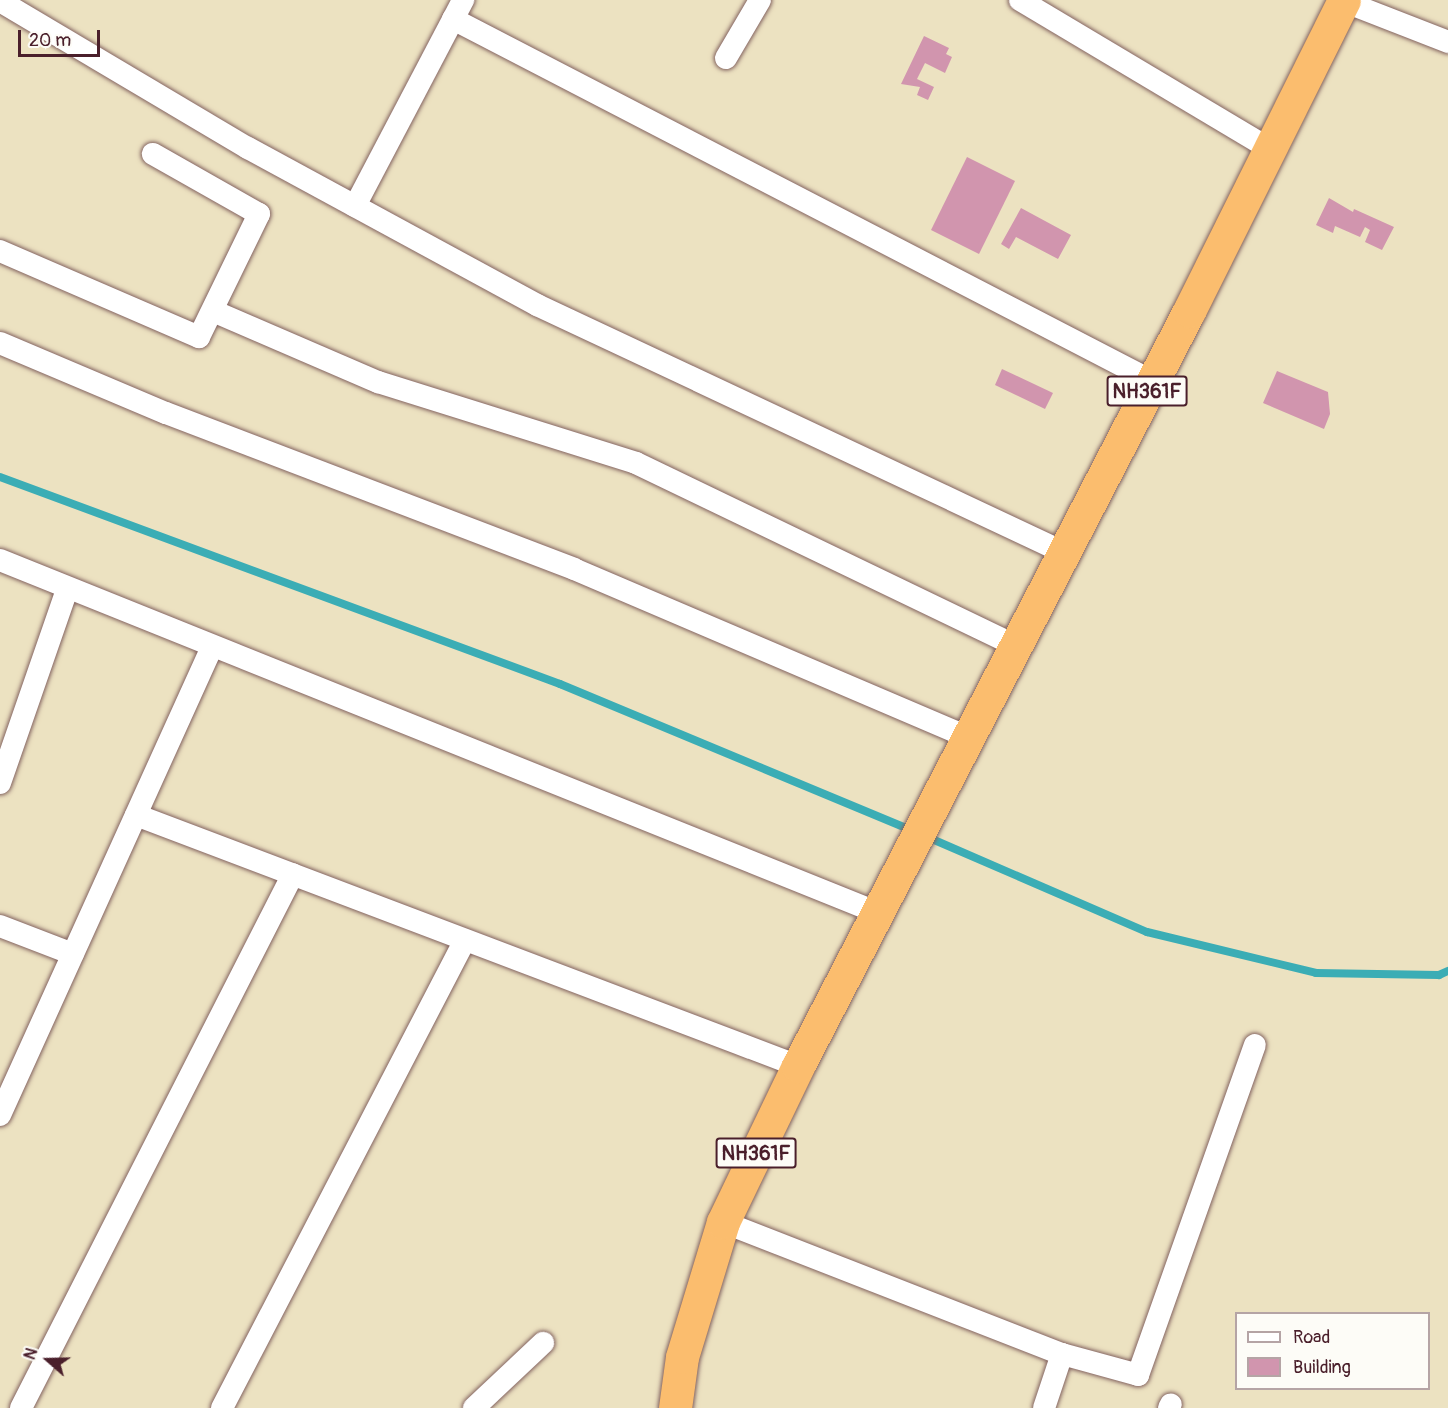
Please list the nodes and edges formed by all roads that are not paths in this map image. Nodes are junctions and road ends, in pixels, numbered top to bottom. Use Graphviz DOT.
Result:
graph roads {
  1 [pos="760,0"];
  2 [pos="1020,0"];
  3 [pos="0,1"];
  4 [pos="1344,1"];
  5 [pos="458,9"];
  6 [pos="1448,42"];
  7 [pos="726,58"];
  8 [pos="1270,149"];
  9 [pos="153,154"];
  10 [pos="355,206"];
  11 [pos="0,251"];
  12 [pos="213,311"];
  13 [pos="0,343"];
  14 [pos="1152,381"];
  15 [pos="1063,552"];
  16 [pos="0,560"];
  17 [pos="67,589"];
  18 [pos="1015,645"];
  19 [pos="212,647"];
  20 [pos="967,737"];
  21 [pos="0,783"];
  22 [pos="136,814"];
  23 [pos="292,874"];
  24 [pos="876,912"];
  25 [pos="0,926"];
  26 [pos="465,940"];
  27 [pos="73,954"];
  28 [pos="1255,1045"];
  29 [pos="798,1066"];
  30 [pos="0,1115"];
  31 [pos="723,1222"];
  32 [pos="543,1343"];
  33 [pos="1062,1354"];
  34 [pos="21,1408"];
  35 [pos="222,1408"];
  36 [pos="474,1408"];
  37 [pos="675,1408"];
  38 [pos="1044,1408"];
  1 -- 7 [label="street"];
  2 -- 8 [label="street"];
  3 -- 10 [label="street"];
  4 -- 6 [label="street"];
  4 -- 8 [label="highway, NH361F"];
  5 -- 10 [label="street"];
  5 -- 14 [label="street"];
  8 -- 14 [label="highway, NH361F"];
  9 -- 12 [label="street"];
  10 -- 15 [label="street"];
  11 -- 12 [label="street"];
  12 -- 18 [label="street"];
  13 -- 20 [label="street"];
  14 -- 15 [label="highway, NH361F"];
  15 -- 18 [label="highway, NH361F"];
  16 -- 17 [label="street"];
  17 -- 19 [label="street"];
  17 -- 21 [label="street"];
  18 -- 20 [label="highway, NH361F"];
  19 -- 22 [label="street"];
  19 -- 24 [label="street"];
  20 -- 24 [label="highway, NH361F"];
  22 -- 23 [label="street"];
  22 -- 27 [label="street"];
  23 -- 26 [label="street"];
  23 -- 34 [label="street"];
  24 -- 29 [label="highway, NH361F"];
  25 -- 27 [label="street"];
  26 -- 29 [label="street"];
  26 -- 35 [label="street"];
  27 -- 30 [label="street"];
  28 -- 33 [label="street"];
  29 -- 31 [label="highway, NH361F"];
  31 -- 33 [label="street"];
  31 -- 37 [label="highway, NH361F"];
  32 -- 36 [label="street"];
  33 -- 38 [label="street"];
}
